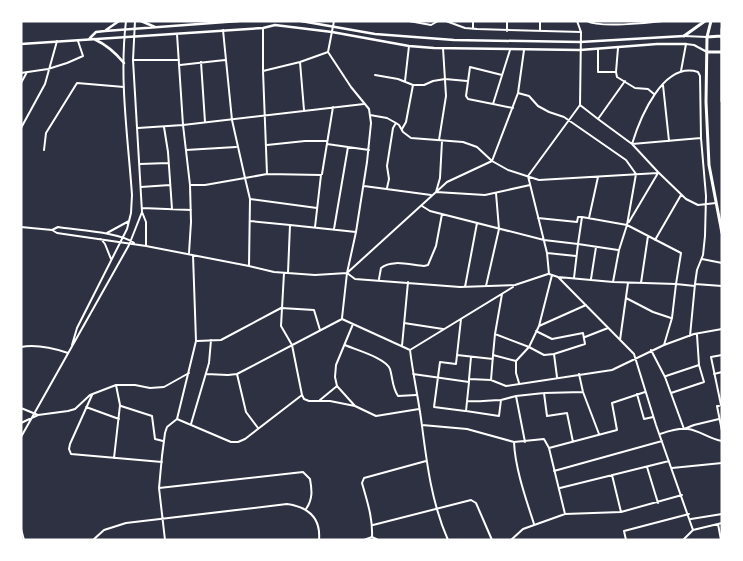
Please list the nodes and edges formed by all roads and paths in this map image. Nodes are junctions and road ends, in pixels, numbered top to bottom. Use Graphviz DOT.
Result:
graph roads {
  1 [pos="119,21"];
  2 [pos="126,21"];
  3 [pos="135,21"];
  4 [pos="141,21"];
  5 [pos="238,21"];
  6 [pos="301,21"];
  7 [pos="334,21"];
  8 [pos="409,21"];
  9 [pos="438,21"];
  10 [pos="446,21"];
  11 [pos="474,21"];
  12 [pos="507,21"];
  13 [pos="540,21"];
  14 [pos="577,21"];
  15 [pos="587,21"];
  16 [pos="663,21"];
  17 [pos="705,21"];
  18 [pos="710,21"];
  19 [pos="275,23"];
  20 [pos="618,23"];
  21 [pos="333,27"];
  22 [pos="156,28"];
  23 [pos="264,28"];
  24 [pos="134,29"];
  25 [pos="473,29"];
  26 [pos="722,29"];
  27 [pos="125,30"];
  28 [pos="223,30"];
  29 [pos="540,30"];
  30 [pos="105,31"];
  31 [pos="507,31"];
  32 [pos="332,32"];
  33 [pos="581,32"];
  34 [pos="177,34"];
  35 [pos="133,35"];
  36 [pos="124,36"];
  37 [pos="684,36"];
  38 [pos="722,36"];
  39 [pos="707,37"];
  40 [pos="91,39"];
  41 [pos="78,40"];
  42 [pos="57,41"];
  43 [pos="580,42"];
  44 [pos="21,44"];
  45 [pos="686,44"];
  46 [pos="722,44"];
  47 [pos="409,46"];
  48 [pos="443,48"];
  49 [pos="510,48"];
  50 [pos="525,48"];
  51 [pos="618,48"];
  52 [pos="598,49"];
  53 [pos="580,50"];
  54 [pos="328,52"];
  55 [pos="707,52"];
  56 [pos="722,52"];
  57 [pos="133,60"];
  58 [pos="179,60"];
  59 [pos="225,60"];
  60 [pos="201,62"];
  61 [pos="300,62"];
  62 [pos="124,63"];
  63 [pos="180,65"];
  64 [pos="48,69"];
  65 [pos="264,71"];
  66 [pos="27,72"];
  67 [pos="616,72"];
  68 [pos="681,72"];
  69 [pos="21,73"];
  70 [pos="375,75"];
  71 [pos="502,75"];
  72 [pos="446,79"];
  73 [pos="405,81"];
  74 [pos="468,81"];
  75 [pos="625,81"];
  76 [pos="21,83"];
  77 [pos="413,85"];
  78 [pos="663,85"];
  79 [pos="124,87"];
  80 [pos="518,93"];
  81 [pos="654,94"];
  82 [pos="722,101"];
  83 [pos="364,104"];
  84 [pos="493,104"];
  85 [pos="580,105"];
  86 [pos="333,107"];
  87 [pos="513,108"];
  88 [pos="304,110"];
  89 [pos="370,115"];
  90 [pos="264,116"];
  91 [pos="598,119"];
  92 [pos="232,120"];
  93 [pos="205,122"];
  94 [pos="568,122"];
  95 [pos="396,123"];
  96 [pos="183,126"];
  97 [pos="164,127"];
  98 [pos="21,128"];
  99 [pos="138,128"];
  100 [pos="402,129"];
  101 [pos="701,138"];
  102 [pos="440,140"];
  103 [pos="669,141"];
  104 [pos="327,142"];
  105 [pos="632,144"];
  106 [pos="267,145"];
  107 [pos="237,146"];
  108 [pos="348,147"];
  109 [pos="44,150"];
  110 [pos="186,150"];
  111 [pos="369,150"];
  112 [pos="492,161"];
  113 [pos="168,162"];
  114 [pos="140,164"];
  115 [pos="658,173"];
  116 [pos="267,174"];
  117 [pos="636,174"];
  118 [pos="321,175"];
  119 [pos="528,176"];
  120 [pos="598,177"];
  121 [pos="245,178"];
  122 [pos="170,185"];
  123 [pos="190,185"];
  124 [pos="530,185"];
  125 [pos="364,186"];
  126 [pos="141,187"];
  127 [pos="386,189"];
  128 [pos="436,192"];
  129 [pos="496,192"];
  130 [pos="681,195"];
  131 [pos="432,196"];
  132 [pos="250,199"];
  133 [pos="716,203"];
  134 [pos="705,205"];
  135 [pos="422,206"];
  136 [pos="142,208"];
  137 [pos="318,208"];
  138 [pos="172,209"];
  139 [pos="191,210"];
  140 [pos="142,212"];
  141 [pos="442,214"];
  142 [pos="582,217"];
  143 [pos="538,218"];
  144 [pos="589,219"];
  145 [pos="250,220"];
  146 [pos="129,221"];
  147 [pos="477,223"];
  148 [pos="290,225"];
  149 [pos="627,225"];
  150 [pos="21,227"];
  151 [pos="316,227"];
  152 [pos="334,229"];
  153 [pos="499,229"];
  154 [pos="52,230"];
  155 [pos="356,232"];
  156 [pos="722,233"];
  157 [pos="106,234"];
  158 [pos="648,236"];
  159 [pos="122,237"];
  160 [pos="101,240"];
  161 [pos="544,240"];
  162 [pos="655,240"];
  163 [pos="131,241"];
  164 [pos="120,242"];
  165 [pos="129,244"];
  166 [pos="135,244"];
  167 [pos="578,244"];
  168 [pos="146,246"];
  169 [pos="596,247"];
  170 [pos="619,250"];
  171 [pos="547,253"];
  172 [pos="189,254"];
  173 [pos="194,255"];
  174 [pos="576,256"];
  175 [pos="111,259"];
  176 [pos="702,259"];
  177 [pos="722,262"];
  178 [pos="249,266"];
  179 [pos="286,273"];
  180 [pos="347,274"];
  181 [pos="550,275"];
  182 [pos="558,277"];
  183 [pos="574,278"];
  184 [pos="379,280"];
  185 [pos="591,280"];
  186 [pos="408,282"];
  187 [pos="613,282"];
  188 [pos="628,283"];
  189 [pos="641,284"];
  190 [pos="676,284"];
  191 [pos="515,285"];
  192 [pos="695,285"];
  193 [pos="486,286"];
  194 [pos="722,286"];
  195 [pos="465,287"];
  196 [pos="502,294"];
  197 [pos="626,298"];
  198 [pos="586,305"];
  199 [pos="281,308"];
  200 [pos="461,318"];
  201 [pos="672,318"];
  202 [pos="342,319"];
  203 [pos="404,323"];
  204 [pos="353,324"];
  205 [pos="538,326"];
  206 [pos="608,328"];
  207 [pos="444,329"];
  208 [pos="722,329"];
  209 [pos="320,330"];
  210 [pos="536,331"];
  211 [pos="496,334"];
  212 [pos="697,334"];
  213 [pos="690,336"];
  214 [pos="584,337"];
  215 [pos="211,340"];
  216 [pos="196,341"];
  217 [pos="620,341"];
  218 [pos="292,345"];
  219 [pos="344,345"];
  220 [pos="664,345"];
  221 [pos="402,346"];
  222 [pos="21,347"];
  223 [pos="529,347"];
  224 [pos="70,350"];
  225 [pos="410,350"];
  226 [pos="652,350"];
  227 [pos="68,353"];
  228 [pos="554,354"];
  229 [pos="457,355"];
  230 [pos="493,355"];
  231 [pos="722,355"];
  232 [pos="472,357"];
  233 [pos="493,359"];
  234 [pos="635,360"];
  235 [pos="516,361"];
  236 [pos="699,365"];
  237 [pos="722,372"];
  238 [pos="189,373"];
  239 [pos="206,374"];
  240 [pos="237,374"];
  241 [pos="413,374"];
  242 [pos="579,374"];
  243 [pos="714,374"];
  244 [pos="438,377"];
  245 [pos="665,377"];
  246 [pos="557,378"];
  247 [pos="469,379"];
  248 [pos="491,380"];
  249 [pos="469,382"];
  250 [pos="519,384"];
  251 [pos="116,385"];
  252 [pos="337,386"];
  253 [pos="722,389"];
  254 [pos="717,390"];
  255 [pos="583,392"];
  256 [pos="645,392"];
  257 [pos="544,393"];
  258 [pos="671,393"];
  259 [pos="92,394"];
  260 [pos="416,394"];
  261 [pos="637,394"];
  262 [pos="302,395"];
  263 [pos="516,396"];
  264 [pos="501,400"];
  265 [pos="319,401"];
  266 [pos="468,401"];
  267 [pos="120,405"];
  268 [pos="721,405"];
  269 [pos="355,406"];
  270 [pos="86,407"];
  271 [pos="21,408"];
  272 [pos="419,409"];
  273 [pos="466,412"];
  274 [pos="34,413"];
  275 [pos="38,415"];
  276 [pos="653,417"];
  277 [pos="31,419"];
  278 [pos="119,419"];
  279 [pos="177,419"];
  280 [pos="720,421"];
  281 [pos="21,423"];
  282 [pos="190,424"];
  283 [pos="422,425"];
  284 [pos="258,428"];
  285 [pos="684,429"];
  286 [pos="722,430"];
  287 [pos="600,434"];
  288 [pos="659,434"];
  289 [pos="21,437"];
  290 [pos="662,441"];
  291 [pos="722,441"];
  292 [pos="164,442"];
  293 [pos="514,442"];
  294 [pos="525,442"];
  295 [pos="573,442"];
  296 [pos="549,448"];
  297 [pos="114,458"];
  298 [pos="426,461"];
  299 [pos="669,461"];
  300 [pos="162,462"];
  301 [pos="722,463"];
  302 [pos="647,467"];
  303 [pos="672,468"];
  304 [pos="554,471"];
  305 [pos="612,475"];
  306 [pos="159,488"];
  307 [pos="559,489"];
  308 [pos="682,495"];
  309 [pos="658,503"];
  310 [pos="306,509"];
  311 [pos="436,509"];
  312 [pos="621,512"];
  313 [pos="565,514"];
  314 [pos="689,514"];
  315 [pos="722,514"];
  316 [pos="162,518"];
  317 [pos="691,520"];
  318 [pos="722,523"];
  319 [pos="534,524"];
  320 [pos="718,524"];
  321 [pos="373,525"];
  322 [pos="21,529"];
  323 [pos="693,530"];
  324 [pos="372,537"];
  325 [pos="24,540"];
  326 [pos="93,540"];
  327 [pos="165,540"];
  328 [pos="319,540"];
  329 [pos="364,540"];
  330 [pos="378,540"];
  331 [pos="448,540"];
  332 [pos="492,540"];
  333 [pos="511,540"];
  334 [pos="626,540"];
  335 [pos="683,540"];
  336 [pos="721,540"];
  1 -- 30 [label="street"];
  2 -- 27 [label="street"];
  3 -- 24 [label="street"];
  4 -- 22 [label="street"];
  5 -- 22 [label="street"];
  6 -- 21 [label="street"];
  7 -- 21 [label="street"];
  8 -- 9 [label="street"];
  10 -- 25 [label="street"];
  11 -- 25 [label="street"];
  12 -- 31 [label="street"];
  13 -- 29 [label="street"];
  14 -- 33 [label="street"];
  15 -- 20 [label="street"];
  16 -- 20 [label="street"];
  17 -- 37 [label="highway"];
  18 -- 39 [label="highway"];
  19 -- 23 [label="street"];
  19 -- 32 [label="street"];
  21 -- 32 [label="street"];
  21 -- 43 [label="street"];
  22 -- 24 [label="street"];
  23 -- 28 [label="street"];
  23 -- 65 [label="street"];
  24 -- 27 [label="street"];
  24 -- 35 [label="street"];
  25 -- 31 [label="street"];
  26 -- 38 [label="highway"];
  27 -- 30 [label="street"];
  27 -- 36 [label="street"];
  28 -- 34 [label="street"];
  28 -- 59 [label="street"];
  29 -- 31 [label="street"];
  29 -- 33 [label="street"];
  30 -- 40 [label="street"];
  32 -- 47 [label="street"];
  32 -- 54 [label="street"];
  33 -- 43 [label="street"];
  34 -- 35 [label="street"];
  34 -- 58 [label="street"];
  35 -- 36 [label="street"];
  35 -- 57 [label="street"];
  36 -- 40 [label="street"];
  36 -- 62 [label="street"];
  37 -- 39 [label="street"];
  37 -- 43 [label="street"];
  38 -- 39 [label="highway"];
  38 -- 46 [label="highway"];
  39 -- 55 [label="highway"];
  40 -- 41 [label="street"];
  40 -- 62 [label="street"];
  41 -- 42 [label="street"];
  41 -- 64 [label="street"];
  42 -- 44 [label="street"];
  42 -- 64 [label="street"];
  43 -- 53 [label="street"];
  45 -- 51 [label="street"];
  45 -- 55 [label="street"];
  45 -- 68 [label="street"];
  46 -- 56 [label="highway"];
  47 -- 48 [label="street"];
  47 -- 73 [label="street"];
  48 -- 49 [label="street"];
  48 -- 72 [label="street"];
  49 -- 50 [label="street"];
  49 -- 71 [label="street"];
  50 -- 53 [label="street"];
  50 -- 80 [label="street"];
  51 -- 52 [label="street"];
  51 -- 67 [label="street"];
  52 -- 53 [label="street"];
  52 -- 67 [label="street"];
  53 -- 85 [label="street"];
  54 -- 61 [label="street"];
  54 -- 83 [label="street"];
  55 -- 56 [label="highway"];
  55 -- 133 [label="highway"];
  56 -- 82 [label="highway"];
  57 -- 58 [label="street"];
  57 -- 99 [label="street"];
  58 -- 63 [label="street"];
  59 -- 60 [label="street"];
  59 -- 92 [label="street"];
  60 -- 63 [label="street"];
  60 -- 93 [label="street"];
  61 -- 65 [label="street"];
  61 -- 88 [label="street"];
  62 -- 79 [label="street"];
  63 -- 96 [label="street"];
  64 -- 66 [label="street"];
  64 -- 98 [label="street"];
  65 -- 90 [label="street"];
  66 -- 69 [label="street"];
  66 -- 76 [label="street"];
  67 -- 75 [label="street"];
  68 -- 78 [label="street"];
  68 -- 101 [label="street"];
  70 -- 73 [label="street"];
  71 -- 74 [label="street"];
  71 -- 84 [label="street"];
  72 -- 74 [label="street"];
  72 -- 77 [label="street"];
  72 -- 102 [label="street"];
  73 -- 77 [label="street"];
  74 -- 84 [label="street"];
  75 -- 81 [label="street"];
  75 -- 91 [label="street"];
  77 -- 100 [label="street"];
  78 -- 81 [label="street"];
  78 -- 103 [label="street"];
  79 -- 109 [label="street"];
  79 -- 146 [label="street"];
  80 -- 87 [label="street"];
  80 -- 94 [label="street"];
  81 -- 105 [label="street"];
  83 -- 86 [label="street"];
  83 -- 89 [label="street"];
  84 -- 87 [label="street"];
  85 -- 91 [label="street"];
  85 -- 94 [label="street"];
  86 -- 88 [label="street"];
  86 -- 104 [label="street"];
  87 -- 112 [label="street"];
  88 -- 90 [label="street"];
  89 -- 95 [label="street"];
  89 -- 111 [label="street"];
  90 -- 92 [label="street"];
  90 -- 106 [label="street"];
  91 -- 105 [label="street"];
  92 -- 93 [label="street"];
  92 -- 107 [label="street"];
  93 -- 96 [label="street"];
  94 -- 117 [label="street"];
  94 -- 119 [label="street"];
  95 -- 100 [label="street"];
  95 -- 127 [label="street"];
  96 -- 97 [label="street"];
  96 -- 110 [label="street"];
  97 -- 99 [label="street"];
  97 -- 113 [label="street"];
  99 -- 114 [label="street"];
  100 -- 102 [label="street"];
  101 -- 103 [label="street"];
  101 -- 134 [label="street"];
  102 -- 112 [label="street"];
  102 -- 128 [label="street"];
  103 -- 105 [label="street"];
  104 -- 106 [label="street"];
  104 -- 108 [label="street"];
  104 -- 118 [label="street"];
  105 -- 115 [label="street"];
  106 -- 116 [label="street"];
  107 -- 110 [label="street"];
  107 -- 121 [label="street"];
  108 -- 111 [label="street"];
  108 -- 152 [label="street"];
  110 -- 123 [label="street"];
  111 -- 125 [label="street"];
  112 -- 119 [label="street"];
  112 -- 128 [label="street"];
  113 -- 114 [label="street"];
  113 -- 122 [label="street"];
  114 -- 126 [label="street"];
  115 -- 117 [label="street"];
  115 -- 130 [label="street"];
  115 -- 149 [label="street"];
  116 -- 118 [label="street"];
  116 -- 121 [label="street"];
  117 -- 120 [label="street"];
  117 -- 149 [label="street"];
  118 -- 137 [label="street"];
  119 -- 120 [label="street"];
  119 -- 124 [label="street"];
  120 -- 144 [label="street"];
  121 -- 123 [label="street"];
  121 -- 132 [label="street"];
  122 -- 126 [label="street"];
  122 -- 138 [label="street"];
  123 -- 139 [label="street"];
  124 -- 129 [label="street"];
  124 -- 143 [label="street"];
  125 -- 127 [label="street"];
  125 -- 155 [label="street"];
  126 -- 136 [label="street"];
  127 -- 131 [label="street"];
  128 -- 129 [label="street"];
  128 -- 131 [label="street"];
  129 -- 153 [label="street"];
  130 -- 134 [label="street"];
  130 -- 162 [label="street"];
  131 -- 135 [label="street"];
  132 -- 137 [label="street"];
  132 -- 145 [label="street"];
  133 -- 134 [label="street"];
  133 -- 156 [label="highway"];
  134 -- 176 [label="street"];
  135 -- 141 [label="street"];
  135 -- 180 [label="street"];
  136 -- 138 [label="street"];
  136 -- 140 [label="street"];
  137 -- 151 [label="street"];
  138 -- 139 [label="street"];
  139 -- 172 [label="street"];
  140 -- 163 [label="street"];
  140 -- 168 [label="street"];
  141 -- 147 [label="street"];
  141 -- 184 [label="street"];
  142 -- 143 [label="street"];
  142 -- 144 [label="street"];
  142 -- 167 [label="street"];
  143 -- 161 [label="street"];
  144 -- 149 [label="street"];
  145 -- 148 [label="street"];
  145 -- 178 [label="street"];
  146 -- 157 [label="street"];
  146 -- 159 [label="street"];
  147 -- 153 [label="street"];
  147 -- 195 [label="street"];
  148 -- 151 [label="street"];
  148 -- 179 [label="street"];
  149 -- 158 [label="street"];
  149 -- 170 [label="street"];
  150 -- 154 [label="street"];
  151 -- 152 [label="street"];
  152 -- 155 [label="street"];
  153 -- 161 [label="street"];
  153 -- 193 [label="street"];
  154 -- 157 [label="street"];
  154 -- 160 [label="street"];
  155 -- 180 [label="street"];
  157 -- 159 [label="street"];
  158 -- 162 [label="street"];
  158 -- 189 [label="street"];
  159 -- 163 [label="street"];
  159 -- 164 [label="street"];
  160 -- 164 [label="street"];
  160 -- 175 [label="street"];
  161 -- 167 [label="street"];
  161 -- 171 [label="street"];
  162 -- 190 [label="street"];
  163 -- 165 [label="street"];
  163 -- 166 [label="street"];
  164 -- 165 [label="street"];
  164 -- 175 [label="street"];
  165 -- 166 [label="street"];
  165 -- 224 [label="street"];
  166 -- 168 [label="street"];
  167 -- 169 [label="street"];
  167 -- 174 [label="street"];
  168 -- 172 [label="street"];
  169 -- 170 [label="street"];
  169 -- 185 [label="street"];
  170 -- 187 [label="street"];
  171 -- 174 [label="street"];
  171 -- 181 [label="street"];
  172 -- 173 [label="street"];
  173 -- 178 [label="street"];
  173 -- 216 [label="street"];
  174 -- 183 [label="street"];
  175 -- 224 [label="street"];
  176 -- 177 [label="street"];
  176 -- 192 [label="street"];
  178 -- 179 [label="street"];
  179 -- 180 [label="street"];
  179 -- 199 [label="street"];
  180 -- 184 [label="street"];
  180 -- 202 [label="street"];
  181 -- 182 [label="street"];
  181 -- 191 [label="street"];
  181 -- 205 [label="street"];
  182 -- 183 [label="street"];
  182 -- 198 [label="street"];
  183 -- 185 [label="street"];
  184 -- 186 [label="street"];
  185 -- 187 [label="street"];
  186 -- 195 [label="street"];
  186 -- 203 [label="street"];
  187 -- 188 [label="street"];
  188 -- 189 [label="street"];
  188 -- 197 [label="street"];
  189 -- 190 [label="street"];
  190 -- 192 [label="street"];
  190 -- 201 [label="street"];
  191 -- 193 [label="street"];
  191 -- 196 [label="street"];
  192 -- 194 [label="street"];
  192 -- 213 [label="street"];
  193 -- 195 [label="street"];
  196 -- 200 [label="street"];
  196 -- 211 [label="street"];
  197 -- 201 [label="street"];
  197 -- 217 [label="street"];
  198 -- 205 [label="street"];
  198 -- 206 [label="street"];
  199 -- 209 [label="street"];
  199 -- 215 [label="street"];
  199 -- 218 [label="street"];
  200 -- 207 [label="street"];
  200 -- 229 [label="street"];
  201 -- 220 [label="street"];
  202 -- 204 [label="street"];
  202 -- 209 [label="street"];
  203 -- 207 [label="street"];
  203 -- 221 [label="street"];
  204 -- 219 [label="street"];
  204 -- 221 [label="street"];
  205 -- 210 [label="street"];
  206 -- 214 [label="street"];
  206 -- 217 [label="street"];
  207 -- 225 [label="street"];
  208 -- 212 [label="street"];
  209 -- 218 [label="street"];
  210 -- 214 [label="street"];
  210 -- 223 [label="street"];
  211 -- 223 [label="street"];
  211 -- 230 [label="street"];
  212 -- 213 [label="street"];
  212 -- 236 [label="street"];
  213 -- 220 [label="street"];
  214 -- 228 [label="street"];
  215 -- 216 [label="street"];
  215 -- 239 [label="street"];
  216 -- 238 [label="street"];
  217 -- 234 [label="street"];
  218 -- 240 [label="street"];
  218 -- 262 [label="street"];
  219 -- 252 [label="street"];
  219 -- 260 [label="street"];
  220 -- 226 [label="street"];
  221 -- 225 [label="street"];
  222 -- 227 [label="street"];
  223 -- 228 [label="street"];
  223 -- 235 [label="street"];
  224 -- 227 [label="street"];
  225 -- 241 [label="street"];
  226 -- 234 [label="street"];
  226 -- 245 [label="street"];
  227 -- 274 [label="street"];
  228 -- 246 [label="street"];
  229 -- 232 [label="street"];
  229 -- 244 [label="street"];
  230 -- 233 [label="street"];
  230 -- 235 [label="street"];
  231 -- 243 [label="street"];
  232 -- 233 [label="street"];
  232 -- 247 [label="street"];
  233 -- 248 [label="street"];
  234 -- 242 [label="street"];
  234 -- 256 [label="street"];
  235 -- 250 [label="street"];
  236 -- 245 [label="street"];
  236 -- 258 [label="street"];
  237 -- 243 [label="street"];
  238 -- 251 [label="street"];
  238 -- 279 [label="street"];
  239 -- 240 [label="street"];
  239 -- 282 [label="street"];
  240 -- 284 [label="street"];
  241 -- 244 [label="street"];
  241 -- 260 [label="street"];
  242 -- 246 [label="street"];
  242 -- 255 [label="street"];
  243 -- 254 [label="street"];
  244 -- 249 [label="street"];
  244 -- 273 [label="street"];
  245 -- 258 [label="street"];
  246 -- 250 [label="street"];
  247 -- 248 [label="street"];
  247 -- 249 [label="street"];
  248 -- 250 [label="street"];
  249 -- 266 [label="street"];
  251 -- 259 [label="street"];
  251 -- 267 [label="street"];
  252 -- 265 [label="street"];
  252 -- 269 [label="street"];
  253 -- 254 [label="street"];
  254 -- 268 [label="street"];
  255 -- 257 [label="street"];
  255 -- 287 [label="street"];
  256 -- 261 [label="street"];
  256 -- 276 [label="street"];
  257 -- 263 [label="street"];
  257 -- 295 [label="street"];
  258 -- 285 [label="street"];
  259 -- 270 [label="street"];
  259 -- 275 [label="street"];
  260 -- 272 [label="street"];
  261 -- 276 [label="street"];
  261 -- 287 [label="street"];
  262 -- 265 [label="street"];
  262 -- 284 [label="street"];
  263 -- 264 [label="street"];
  263 -- 294 [label="street"];
  264 -- 266 [label="street"];
  264 -- 273 [label="street"];
  265 -- 269 [label="street"];
  266 -- 273 [label="street"];
  267 -- 278 [label="street"];
  267 -- 292 [label="street"];
  268 -- 280 [label="street"];
  269 -- 272 [label="street"];
  270 -- 278 [label="street"];
  270 -- 297 [label="street"];
  271 -- 274 [label="street"];
  272 -- 283 [label="street"];
  274 -- 275 [label="street"];
  274 -- 277 [label="street"];
  275 -- 277 [label="street"];
  276 -- 288 [label="street"];
  277 -- 281 [label="street"];
  277 -- 289 [label="street"];
  278 -- 297 [label="street"];
  279 -- 282 [label="street"];
  279 -- 292 [label="street"];
  280 -- 285 [label="street"];
  280 -- 286 [label="street"];
  282 -- 284 [label="street"];
  283 -- 293 [label="street"];
  283 -- 298 [label="street"];
  285 -- 288 [label="street"];
  285 -- 291 [label="street"];
  287 -- 295 [label="street"];
  288 -- 290 [label="street"];
  290 -- 299 [label="street"];
  290 -- 304 [label="street"];
  292 -- 300 [label="street"];
  293 -- 294 [label="street"];
  293 -- 319 [label="street"];
  294 -- 296 [label="street"];
  295 -- 296 [label="street"];
  296 -- 304 [label="street"];
  297 -- 300 [label="street"];
  298 -- 311 [label="street"];
  298 -- 321 [label="street"];
  299 -- 302 [label="street"];
  299 -- 303 [label="street"];
  300 -- 306 [label="street"];
  301 -- 303 [label="street"];
  302 -- 305 [label="street"];
  302 -- 309 [label="street"];
  303 -- 308 [label="street"];
  304 -- 307 [label="street"];
  305 -- 307 [label="street"];
  305 -- 312 [label="street"];
  306 -- 310 [label="street"];
  306 -- 316 [label="street"];
  307 -- 313 [label="street"];
  308 -- 309 [label="street"];
  308 -- 314 [label="street"];
  309 -- 312 [label="street"];
  310 -- 316 [label="street"];
  310 -- 328 [label="street"];
  311 -- 321 [label="street"];
  311 -- 331 [label="street"];
  311 -- 332 [label="street"];
  312 -- 313 [label="street"];
  313 -- 319 [label="street"];
  314 -- 317 [label="street"];
  314 -- 334 [label="street"];
  315 -- 317 [label="street"];
  316 -- 326 [label="street"];
  316 -- 327 [label="street"];
  317 -- 323 [label="street"];
  318 -- 320 [label="street"];
  319 -- 333 [label="street"];
  320 -- 323 [label="street"];
  320 -- 336 [label="street"];
  321 -- 324 [label="street"];
  322 -- 325 [label="street"];
  323 -- 335 [label="street"];
  324 -- 329 [label="street"];
  324 -- 330 [label="street"];
}
